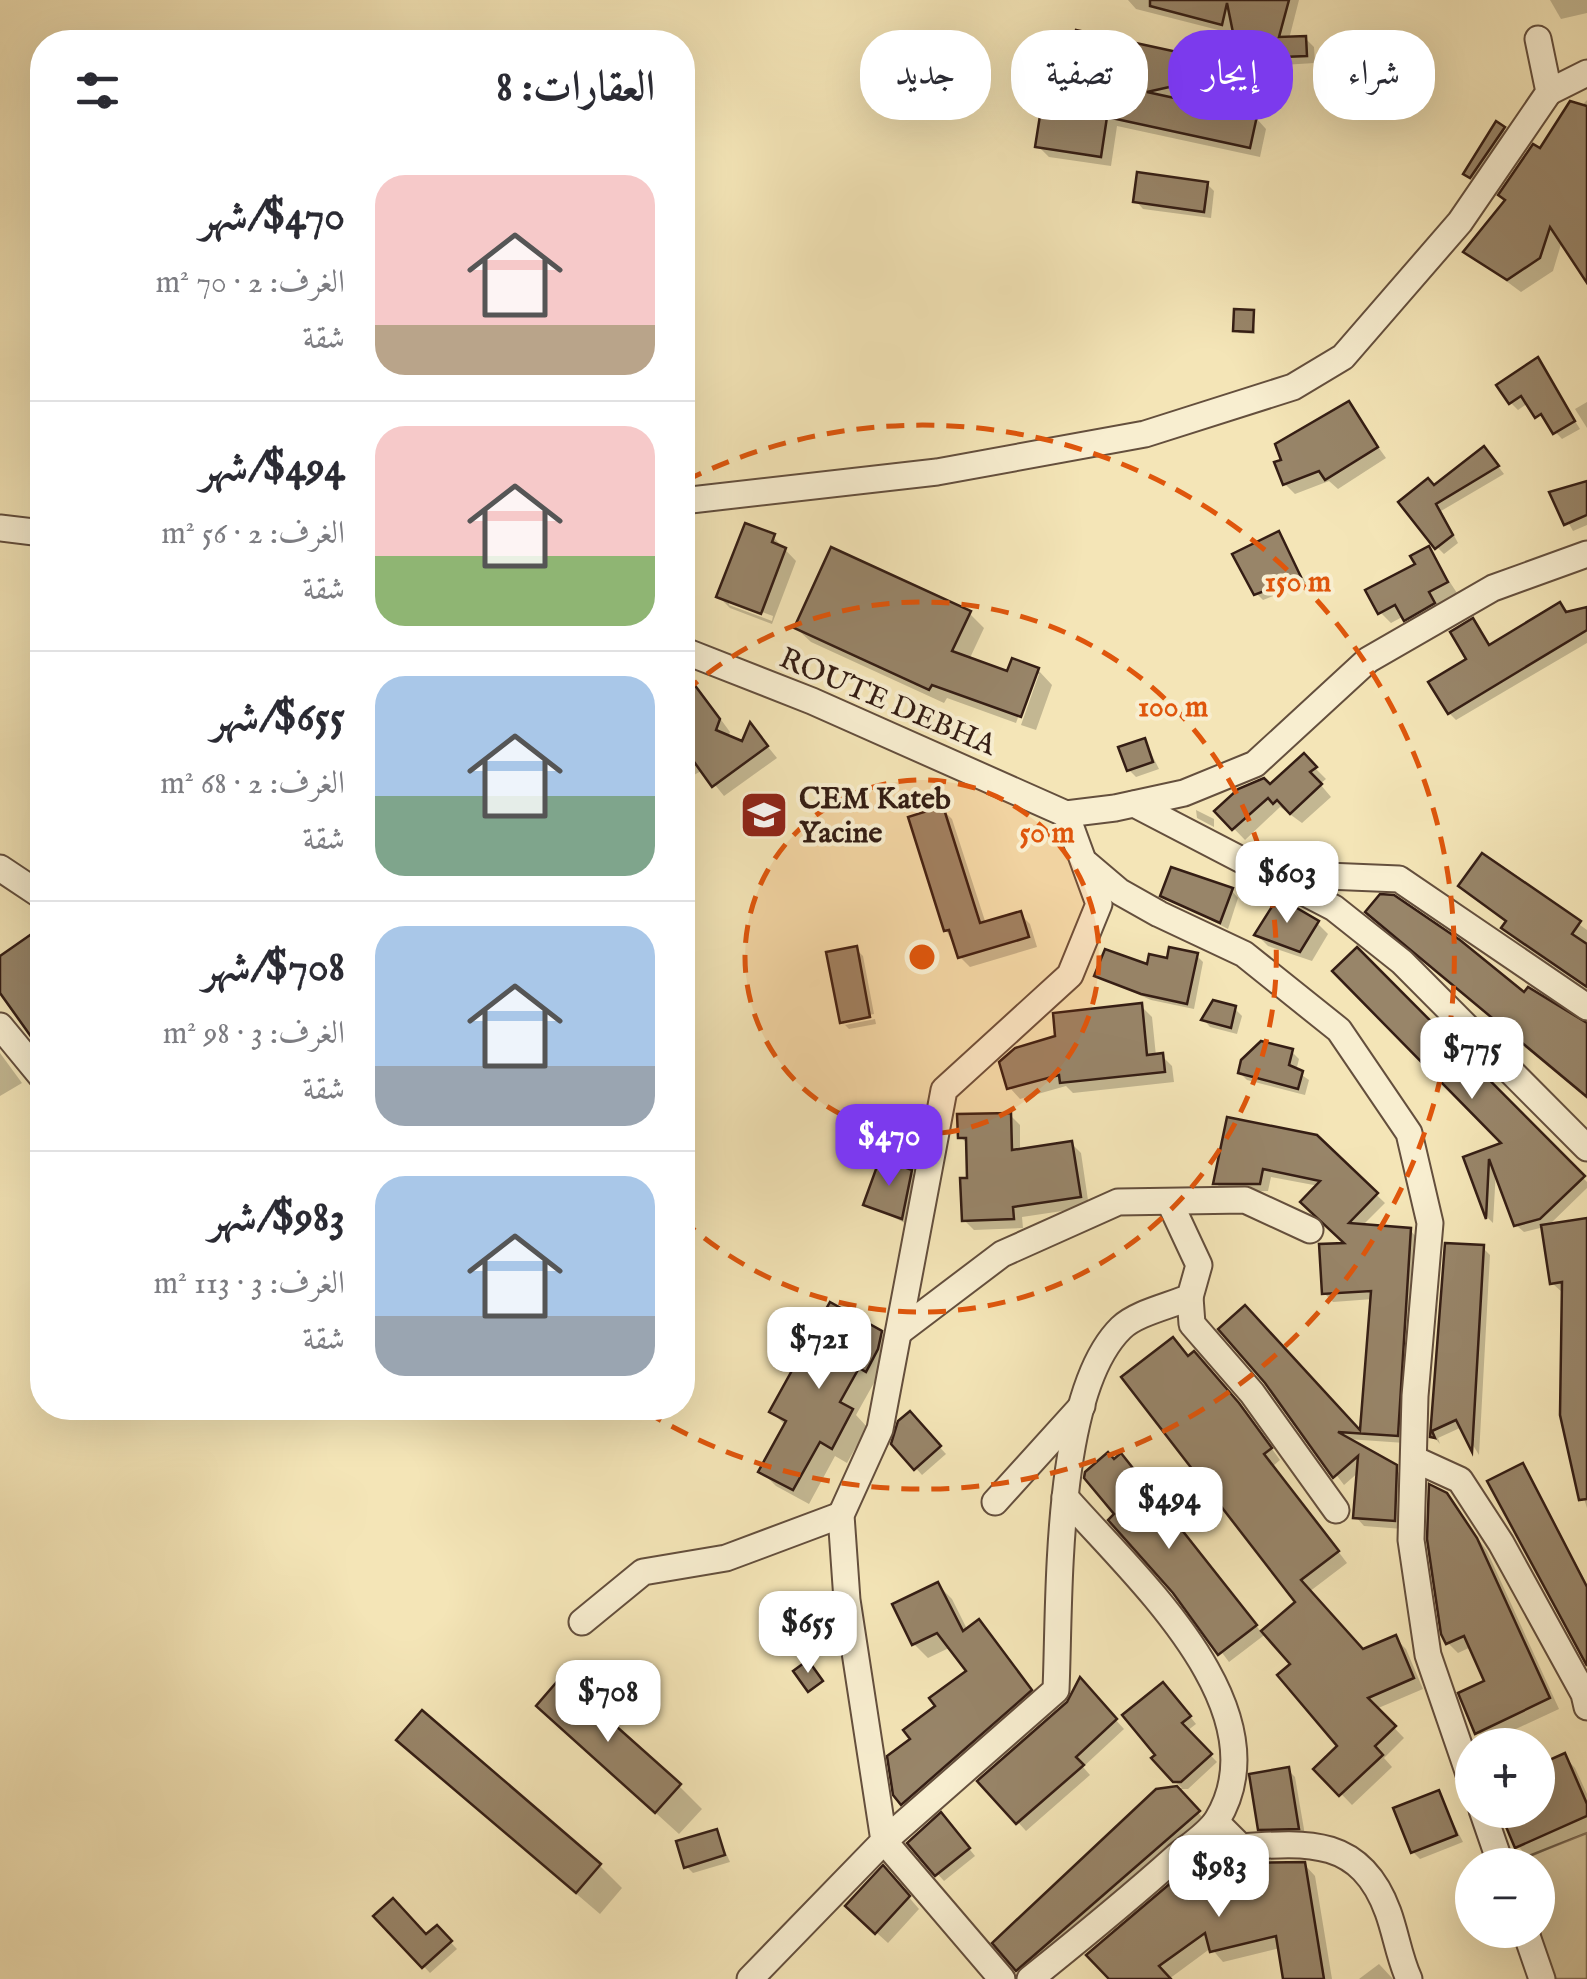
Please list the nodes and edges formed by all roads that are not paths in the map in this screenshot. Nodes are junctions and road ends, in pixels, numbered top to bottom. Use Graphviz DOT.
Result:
graph roads {
  1 [pos="1538,39"];
  2 [pos="1587,73"];
  3 [pos="1549,92"];
  4 [pos="695,500"];
  5 [pos="0,528"];
  6 [pos="30,532"];
  7 [pos="1587,554"];
  8 [pos="695,655"];
  9 [pos="1134,804"];
  10 [pos="1066,814"];
  11 [pos="1084,861"];
  12 [pos="0,868"];
  13 [pos="1268,874"];
  14 [pos="30,888"];
  15 [pos="1587,1008"];
  16 [pos="0,1026"];
  17 [pos="30,1062"];
  18 [pos="1587,1148"];
  19 [pos="1170,1203"];
  20 [pos="1310,1230"];
  21 [pos="1190,1297"];
  22 [pos="899,1332"];
  23 [pos="1082,1406"];
  24 [pos="1414,1460"];
  25 [pos="1065,1497"];
  26 [pos="995,1502"];
  27 [pos="1336,1510"];
  28 [pos="841,1515"];
  29 [pos="582,1622"];
  30 [pos="1587,1707"];
  31 [pos="1455,1734"];
  32 [pos="1216,1822"];
  33 [pos="884,1841"];
  34 [pos="1531,1948"];
  35 [pos="750,1979"];
  36 [pos="1002,1979"];
  37 [pos="1030,1979"];
  38 [pos="1409,1979"];
  39 [pos="1542,1979"];
  1 -- 3 [label="street"];
  2 -- 3 [label="street"];
  3 -- 4 [label="street"];
  5 -- 6 [label="street"];
  7 -- 9 [label="street"];
  8 -- 10 [label="street, ROUTE DEBHA"];
  9 -- 10 [label="street"];
  9 -- 13 [label="street"];
  10 -- 11 [label="street"];
  11 -- 22 [label="street"];
  11 -- 24 [label="street"];
  12 -- 14 [label="street"];
  13 -- 15 [label="street"];
  13 -- 18 [label="street"];
  16 -- 17 [label="street"];
  19 -- 20 [label="street"];
  19 -- 21 [label="street"];
  19 -- 22 [label="street"];
  21 -- 23 [label="street"];
  21 -- 27 [label="street"];
  22 -- 28 [label="street"];
  23 -- 25 [label="street"];
  23 -- 26 [label="street"];
  24 -- 30 [label="street"];
  24 -- 31 [label="street"];
  25 -- 32 [label="street"];
  25 -- 33 [label="street"];
  28 -- 29 [label="street"];
  28 -- 33 [label="street"];
  32 -- 37 [label="street"];
  32 -- 38 [label="street"];
  33 -- 35 [label="street"];
  33 -- 36 [label="street"];
  34 -- 39 [label="street"];
}
